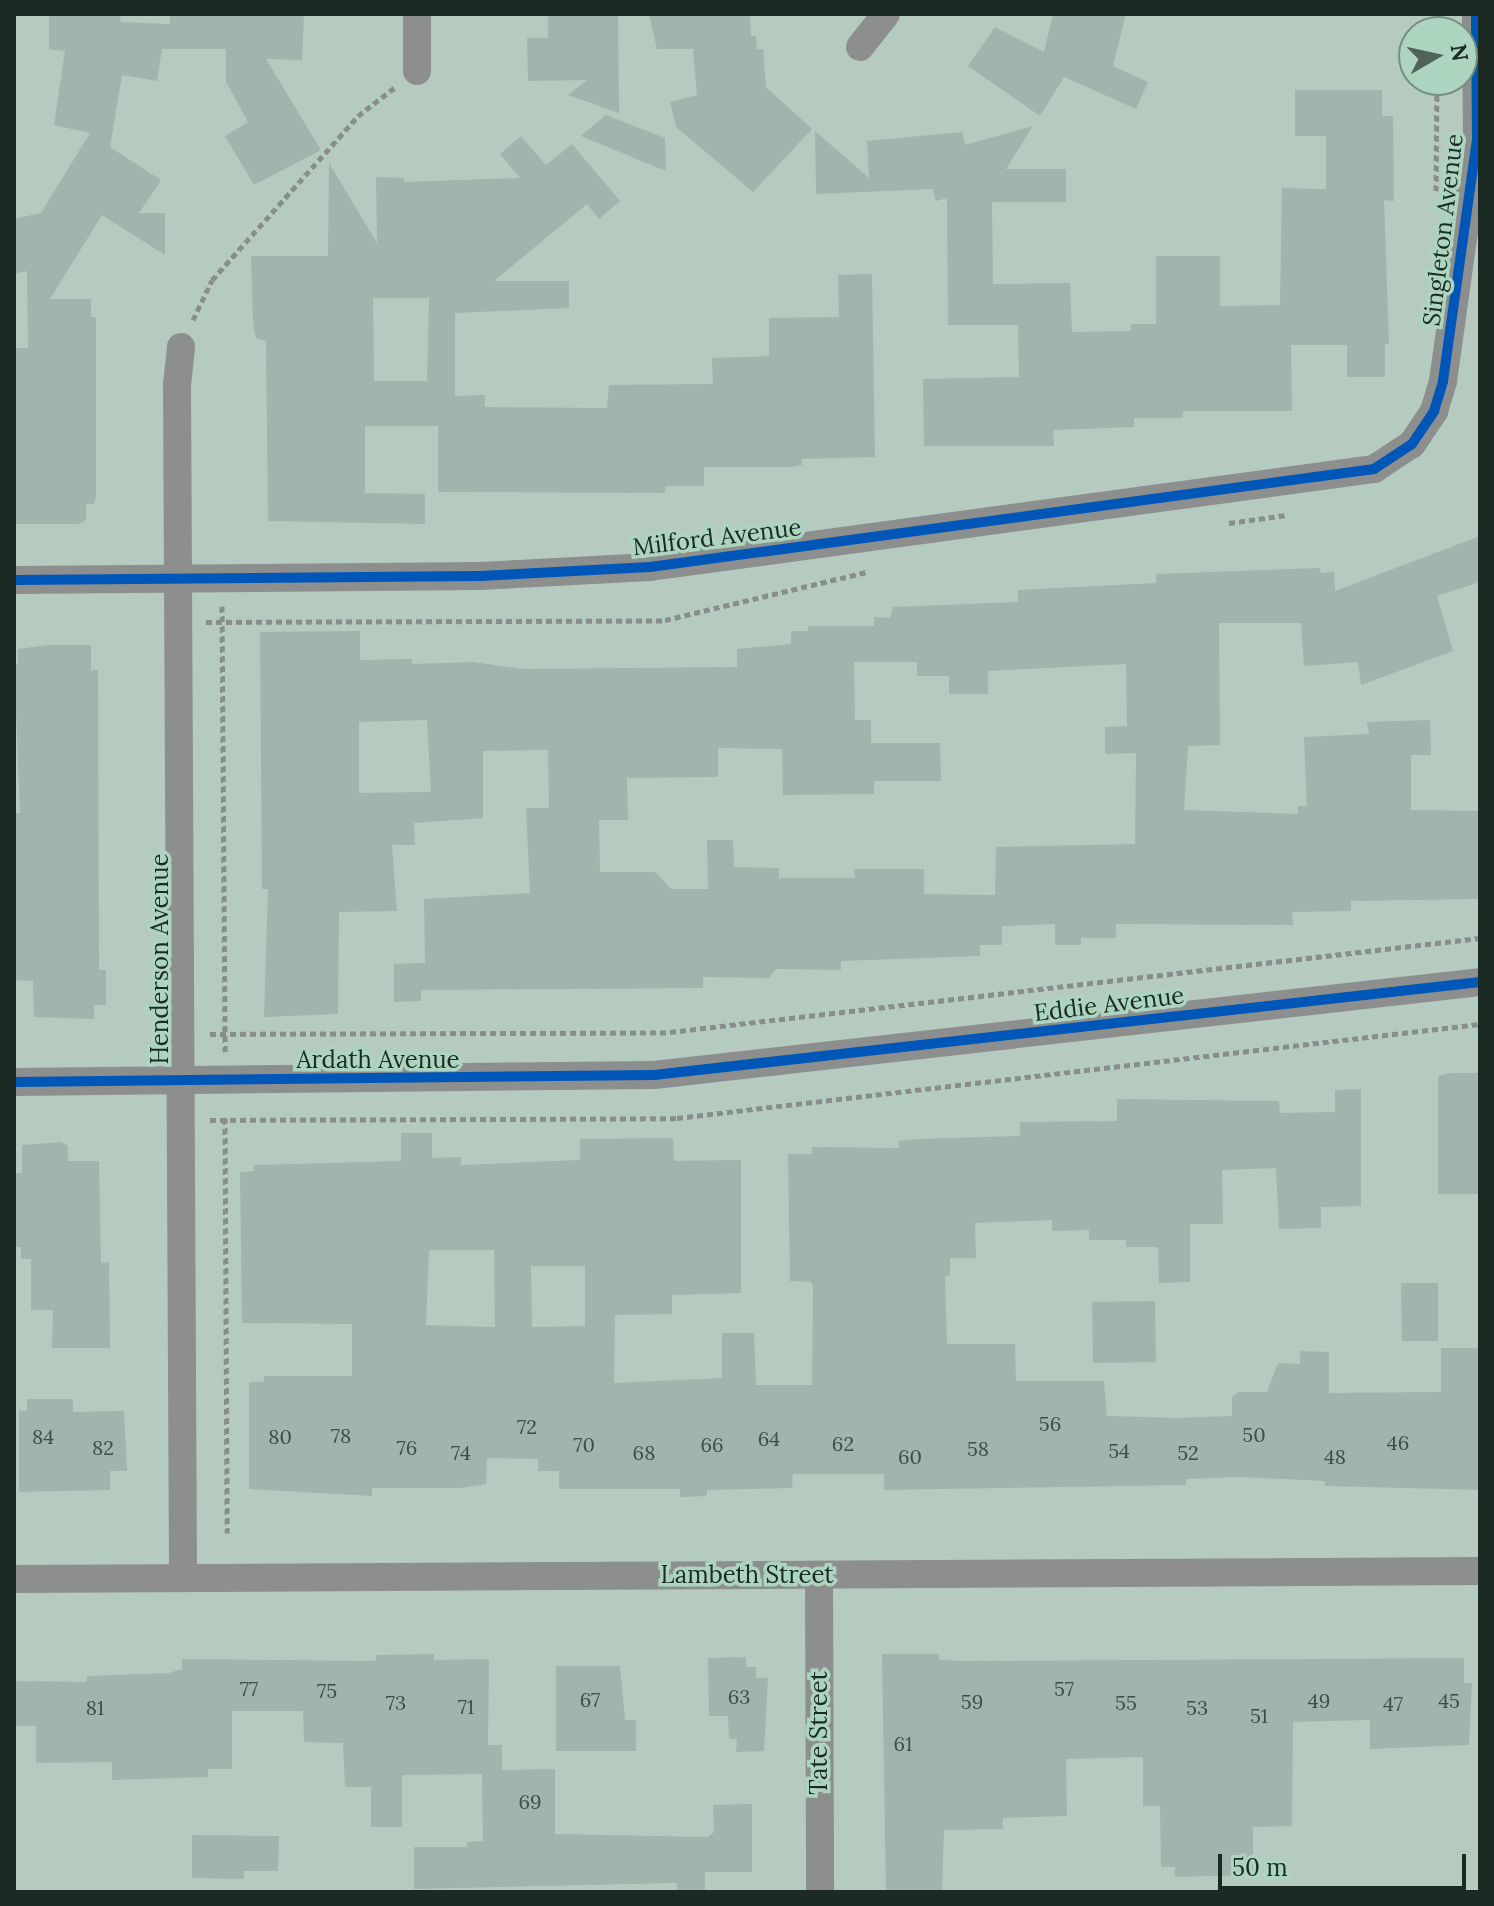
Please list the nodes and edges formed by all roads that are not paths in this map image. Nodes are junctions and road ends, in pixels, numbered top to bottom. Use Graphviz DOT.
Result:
graph roads {
  1 [pos="417,14"];
  2 [pos="886,14"];
  3 [pos="1476,14"];
  4 [pos="860,47"];
  5 [pos="417,71"];
  6 [pos="1478,139"];
  7 [pos="181,347"];
  8 [pos="1412,444"];
  9 [pos="179,579"];
  10 [pos="14,580"];
  11 [pos="1480,982"];
  12 [pos="742,1067"];
  13 [pos="181,1081"];
  14 [pos="14,1082"];
  15 [pos="1480,1571"];
  16 [pos="819,1575"];
  17 [pos="183,1578"];
  18 [pos="14,1579"];
  19 [pos="820,1892"];
  1 -- 5 [label="street"];
  2 -- 4 [label="street"];
  3 -- 6 [label="street, Singleton Avenue"];
  6 -- 8 [label="street, Singleton Avenue"];
  7 -- 9 [label="street, Henderson Avenue"];
  8 -- 9 [label="street, Milford Avenue"];
  9 -- 10 [label="street, Milford Avenue"];
  9 -- 13 [label="street, Henderson Avenue"];
  11 -- 12 [label="street, Eddie Avenue"];
  12 -- 13 [label="street, Ardath Avenue"];
  13 -- 14 [label="street, Ardath Avenue"];
  13 -- 17 [label="street, Henderson Avenue"];
  15 -- 16 [label="street, Lambeth Street"];
  16 -- 17 [label="street, Lambeth Street"];
  16 -- 19 [label="street, Tate Street"];
  17 -- 18 [label="street, Lambeth Street"];
}
